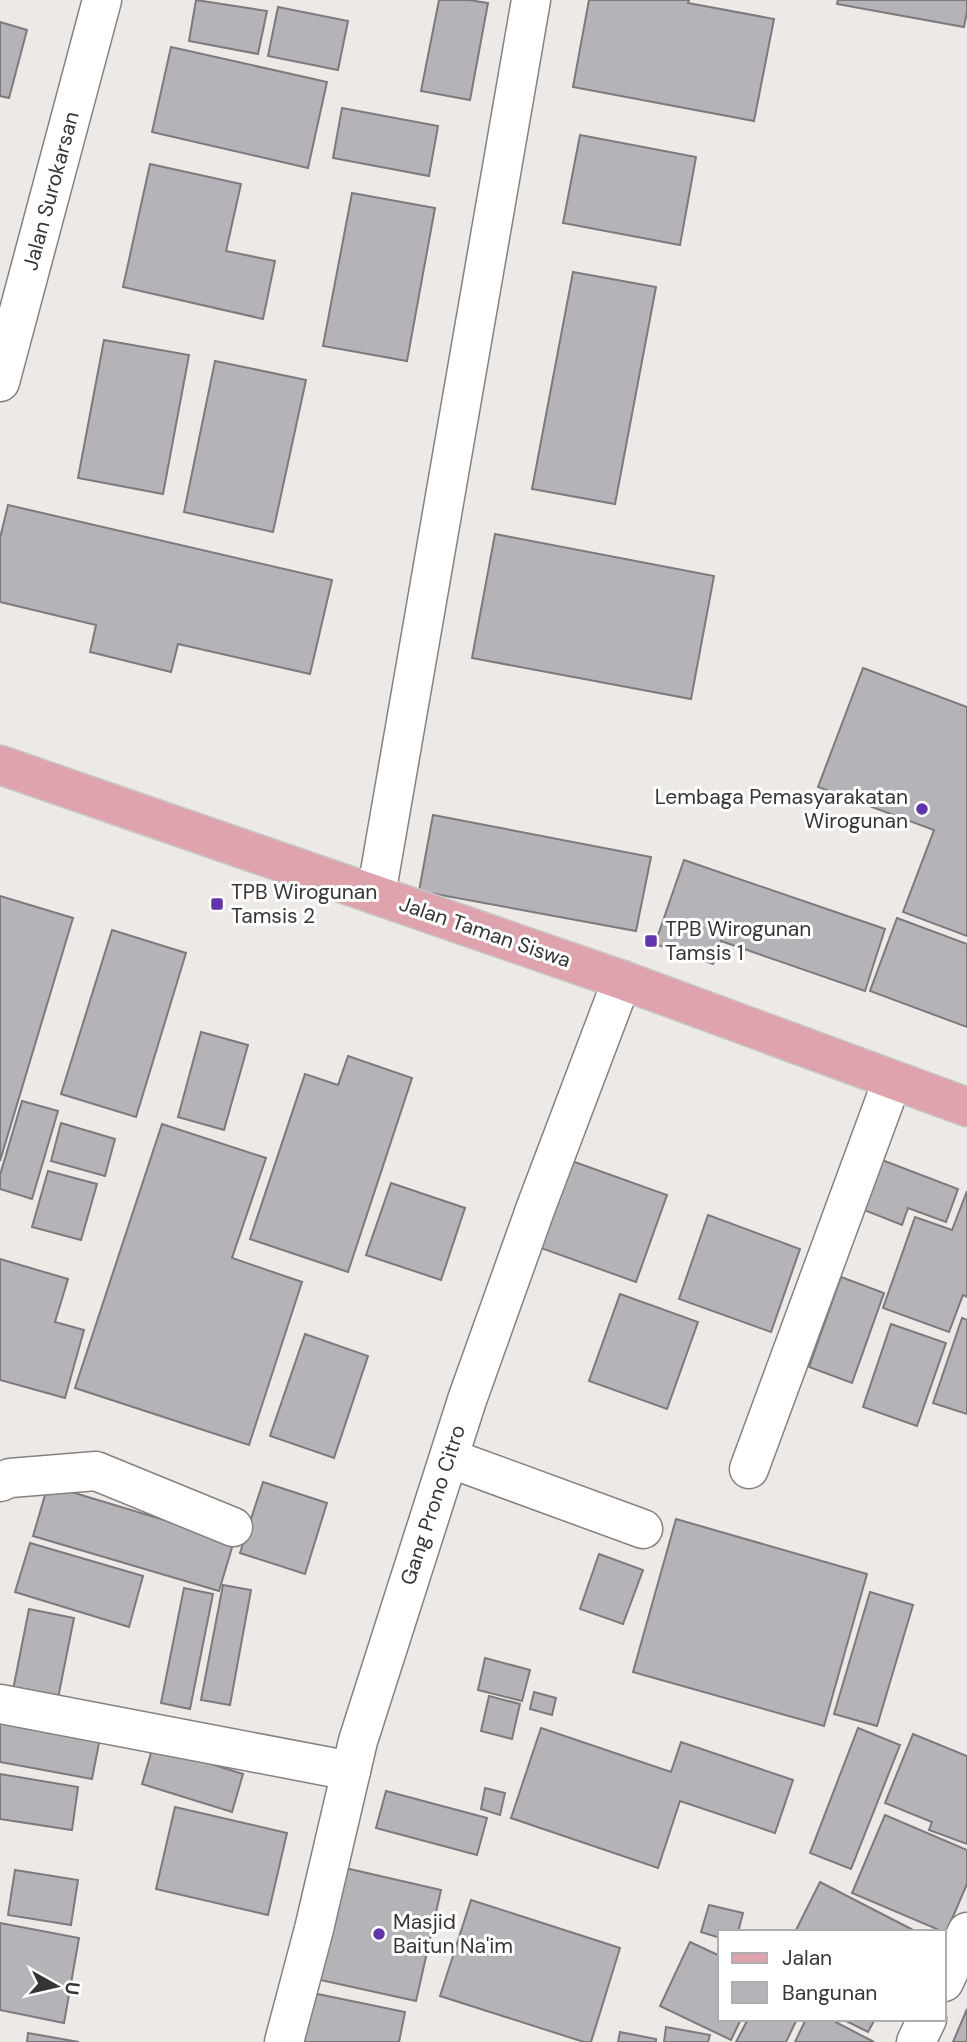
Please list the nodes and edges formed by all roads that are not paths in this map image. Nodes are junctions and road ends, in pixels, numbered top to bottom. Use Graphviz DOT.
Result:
graph roads {
  1 [pos="102,0"];
  2 [pos="531,0"];
  3 [pos="0,382"];
  4 [pos="0,765"];
  5 [pos="376,895"];
  6 [pos="622,980"];
  7 [pos="892,1081"];
  8 [pos="967,1107"];
  9 [pos="449,1458"];
  10 [pos="748,1469"];
  11 [pos="0,1482"];
  12 [pos="233,1527"];
  13 [pos="643,1529"];
  14 [pos="0,1704"];
  15 [pos="351,1771"];
  16 [pos="967,1932"];
  17 [pos="946,1978"];
  18 [pos="926,2021"];
  19 [pos="284,2042"];
  20 [pos="916,2042"];
  1 -- 3 [label="street, Jalan Surokarsan"];
  2 -- 5 [label="street"];
  4 -- 5 [label="main road, Jalan Taman Siswa"];
  5 -- 6 [label="main road, Jalan Taman Siswa"];
  6 -- 7 [label="main road, Jalan Taman Siswa"];
  6 -- 9 [label="street, Gang Prono Citro"];
  7 -- 8 [label="main road, Jalan Taman Siswa"];
  7 -- 10 [label="street"];
  9 -- 13 [label="street"];
  9 -- 15 [label="street, Gang Prono Citro"];
  11 -- 12 [label="street"];
  14 -- 15 [label="street"];
  15 -- 19 [label="street, Gang Prono Citro"];
  16 -- 17 [label="street"];
  18 -- 20 [label="street"];
}
